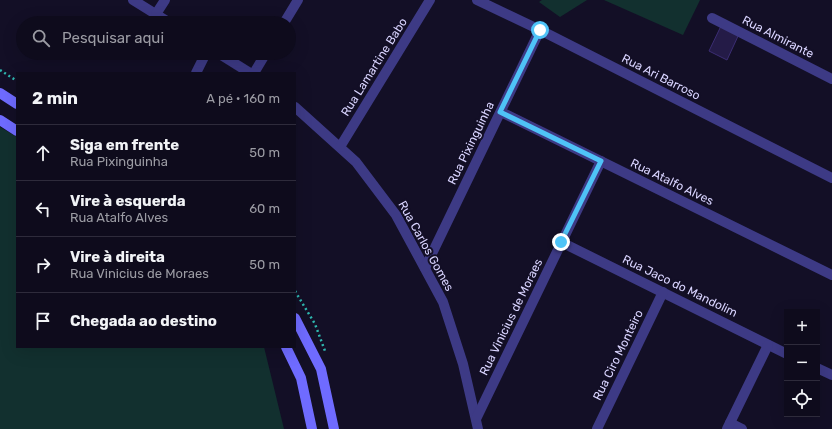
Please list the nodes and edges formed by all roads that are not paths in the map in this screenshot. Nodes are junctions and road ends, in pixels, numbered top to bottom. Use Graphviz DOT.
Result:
graph roads {
  1 [pos="133,0"];
  2 [pos="165,0"];
  3 [pos="298,0"];
  4 [pos="430,0"];
  5 [pos="477,0"];
  6 [pos="156,14"];
  7 [pos="159,16"];
  8 [pos="288,16"];
  9 [pos="712,18"];
  10 [pos="540,30"];
  11 [pos="202,60"];
  12 [pos="229,60"];
  13 [pos="262,60"];
  14 [pos="196,72"];
  15 [pos="248,72"];
  16 [pos="255,72"];
  17 [pos="832,79"];
  18 [pos="0,93"];
  19 [pos="16,103"];
  20 [pos="296,108"];
  21 [pos="500,112"];
  22 [pos="0,120"];
  23 [pos="16,130"];
  24 [pos="340,147"];
  25 [pos="601,161"];
  26 [pos="832,178"];
  27 [pos="561,242"];
  28 [pos="425,268"];
  29 [pos="832,275"];
  30 [pos="663,292"];
  31 [pos="296,320"];
  32 [pos="768,345"];
  33 [pos="286,348"];
  34 [pos="784,353"];
  35 [pos="820,369"];
  36 [pos="832,375"];
  37 [pos="477,424"];
  38 [pos="728,426"];
  39 [pos="312,429"];
  40 [pos="334,429"];
  41 [pos="597,429"];
  42 [pos="742,429"];
  1 -- 6 [label="street"];
  2 -- 6 [label="street"];
  3 -- 8 [label="street"];
  4 -- 24 [label="street, Rua Lamartine Babo"];
  5 -- 10 [label="street, Rua Ari Barroso"];
  6 -- 7 [label="street"];
  9 -- 17 [label="street, Rua Almirante"];
  10 -- 21 [label="street, Rua Pixinguinha"];
  10 -- 26 [label="street, Rua Ari Barroso"];
  11 -- 14 [label="street"];
  12 -- 15 [label="street"];
  13 -- 16 [label="street"];
  18 -- 19 [label="main road"];
  20 -- 24 [label="street, Rua Carlos Gomes"];
  21 -- 25 [label="street, Rua Atalfo Alves"];
  21 -- 28 [label="street, Rua Pixinguinha"];
  22 -- 23 [label="main road"];
  24 -- 28 [label="street, Rua Carlos Gomes"];
  25 -- 27 [label="street, Rua Vinicius de Moraes"];
  25 -- 29 [label="street, Rua Atalfo Alves"];
  27 -- 30 [label="street, Rua Jaco do Mandolim"];
  27 -- 37 [label="street, Rua Vinicius de Moraes"];
  28 -- 37 [label="street, Rua Carlos Gomes"];
  30 -- 32 [label="street, Rua Jaco do Mandolim"];
  30 -- 41 [label="street, Rua Ciro Monteiro"];
  31 -- 40 [label="main road"];
  32 -- 34 [label="street, Rua Jaco do Mandolim"];
  32 -- 38 [label="street"];
  33 -- 39 [label="main road"];
  35 -- 36 [label="street"];
  38 -- 42 [label="street"];
}
